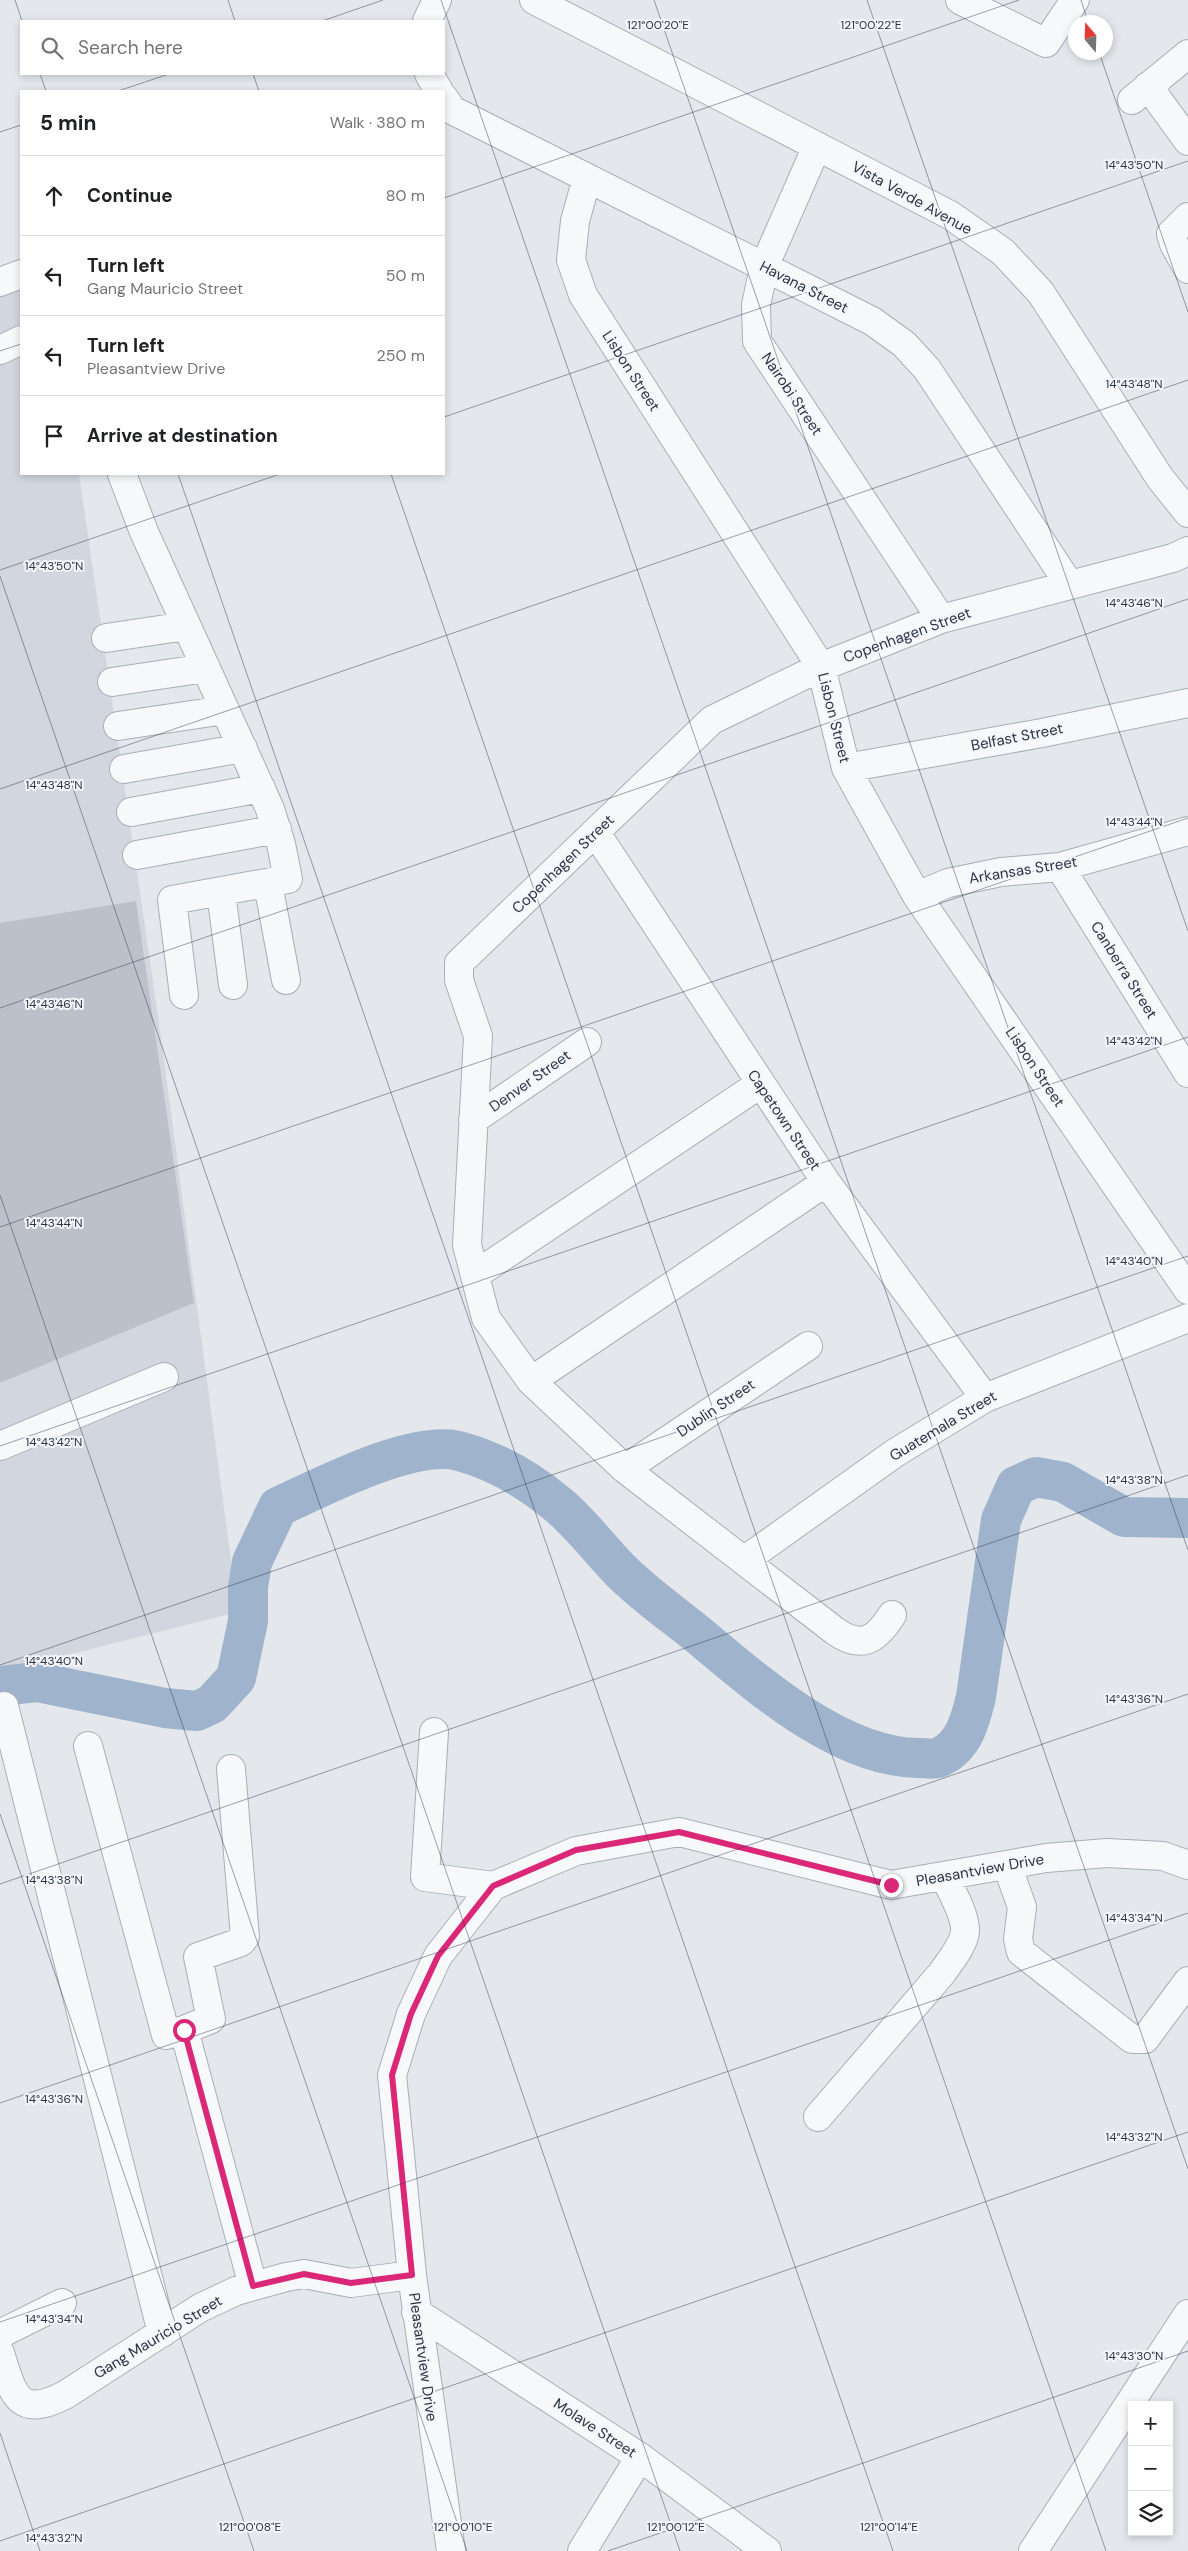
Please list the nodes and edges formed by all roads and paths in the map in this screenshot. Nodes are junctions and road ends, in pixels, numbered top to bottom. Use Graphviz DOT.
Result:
graph roads {
  1 [pos="437,0"];
  2 [pos="534,0"];
  3 [pos="960,0"];
  4 [pos="1075,0"];
  5 [pos="427,20"];
  6 [pos="1188,54"];
  7 [pos="430,75"];
  8 [pos="438,90"];
  9 [pos="445,100"];
  10 [pos="1188,141"];
  11 [pos="817,146"];
  12 [pos="587,178"];
  13 [pos="1188,217"];
  14 [pos="764,267"];
  15 [pos="1188,269"];
  16 [pos="20,274"];
  17 [pos="0,282"];
  18 [pos="20,340"];
  19 [pos="0,350"];
  20 [pos="122,475"];
  21 [pos="1188,513"];
  22 [pos="1188,551"];
  23 [pos="1069,584"];
  24 [pos="941,619"];
  25 [pos="186,626"];
  26 [pos="106,638"];
  27 [pos="821,667"];
  28 [pos="206,668"];
  29 [pos="112,682"];
  30 [pos="1188,703"];
  31 [pos="225,710"];
  32 [pos="118,726"];
  33 [pos="243,748"];
  34 [pos="846,768"];
  35 [pos="124,769"];
  36 [pos="261,788"];
  37 [pos="131,812"];
  38 [pos="277,829"];
  39 [pos="1188,831"];
  40 [pos="596,833"];
  41 [pos="137,855"];
  42 [pos="1060,867"];
  43 [pos="268,884"];
  44 [pos="221,892"];
  45 [pos="917,896"];
  46 [pos="286,980"];
  47 [pos="233,986"];
  48 [pos="184,995"];
  49 [pos="587,1042"];
  50 [pos="1188,1072"];
  51 [pos="760,1084"];
  52 [pos="474,1120"];
  53 [pos="826,1182"];
  54 [pos="475,1275"];
  55 [pos="1188,1290"];
  56 [pos="1188,1318"];
  57 [pos="808,1346"];
  58 [pos="164,1377"];
  59 [pos="530,1381"];
  60 [pos="985,1398"];
  61 [pos="0,1446"];
  62 [pos="625,1469"];
  63 [pos="745,1560"];
  64 [pos="892,1615"];
  65 [pos="4,1706"];
  66 [pos="434,1732"];
  67 [pos="88,1746"];
  68 [pos="231,1769"];
  69 [pos="1007,1865"];
  70 [pos="1188,1865"];
  71 [pos="944,1876"];
  72 [pos="493,1886"];
  73 [pos="1188,1981"];
  74 [pos="184,2030"];
  75 [pos="818,2118"];
  76 [pos="412,2275"];
  77 [pos="253,2286"];
  78 [pos="62,2303"];
  79 [pos="416,2312"];
  80 [pos="1188,2314"];
  81 [pos="162,2333"];
  82 [pos="0,2334"];
  83 [pos="0,2354"];
  84 [pos="640,2457"];
  85 [pos="757,2548"];
  86 [pos="451,2551"];
  87 [pos="582,2551"];
  88 [pos="1033,2551"];
  1 -- 5 [label="street"];
  2 -- 11 [label="street, Vista Verde Avenue"];
  3 -- 4 [label="street"];
  6 -- 10 [label="street"];
  7 -- 8 [label="street"];
  9 -- 12 [label="street, Havana Street"];
  11 -- 14 [label="street, Nairobi Street"];
  11 -- 21 [label="street, Vista Verde Avenue"];
  12 -- 14 [label="street, Havana Street"];
  12 -- 27 [label="street, Lisbon Street"];
  13 -- 15 [label="street"];
  14 -- 23 [label="street, Havana Street"];
  14 -- 24 [label="street, Nairobi Street"];
  16 -- 17 [label="street"];
  18 -- 19 [label="street"];
  20 -- 25 [label="street"];
  22 -- 23 [label="street, Copenhagen Street"];
  23 -- 24 [label="street, Copenhagen Street"];
  24 -- 27 [label="street, Copenhagen Street"];
  25 -- 26 [label="street"];
  25 -- 28 [label="street"];
  27 -- 34 [label="street, Lisbon Street"];
  27 -- 40 [label="street, Copenhagen Street"];
  28 -- 29 [label="street"];
  28 -- 31 [label="street"];
  30 -- 34 [label="street, Belfast Street"];
  31 -- 32 [label="street"];
  31 -- 33 [label="street"];
  33 -- 35 [label="street"];
  33 -- 36 [label="street"];
  34 -- 45 [label="street, Lisbon Street"];
  36 -- 37 [label="street"];
  36 -- 38 [label="street"];
  38 -- 41 [label="street"];
  38 -- 43 [label="street"];
  39 -- 42 [label="street, Arkansas Street"];
  40 -- 51 [label="street, Capetown Street"];
  40 -- 52 [label="street, Copenhagen Street"];
  42 -- 45 [label="street, Arkansas Street"];
  42 -- 50 [label="street, Canberra Street"];
  43 -- 44 [label="street"];
  43 -- 46 [label="street"];
  44 -- 47 [label="street"];
  44 -- 48 [label="street"];
  45 -- 55 [label="street, Lisbon Street"];
  49 -- 52 [label="street, Denver Street"];
  51 -- 53 [label="street, Capetown Street"];
  51 -- 54 [label="street"];
  52 -- 54 [label="street"];
  53 -- 59 [label="street"];
  53 -- 60 [label="street, Capetown Street"];
  54 -- 59 [label="street"];
  56 -- 60 [label="street, Guatemala Street"];
  57 -- 62 [label="street, Dublin Street"];
  58 -- 61 [label="street"];
  59 -- 62 [label="street"];
  60 -- 63 [label="street, Guatemala Street"];
  62 -- 63 [label="street"];
  63 -- 64 [label="street"];
  65 -- 81 [label="street"];
  66 -- 72 [label="street"];
  67 -- 74 [label="street"];
  68 -- 74 [label="street"];
  69 -- 70 [label="street, Pleasantview Drive"];
  69 -- 71 [label="street, Pleasantview Drive"];
  69 -- 73 [label="street"];
  71 -- 72 [label="street, Pleasantview Drive"];
  71 -- 75 [label="street"];
  72 -- 76 [label="street, Pleasantview Drive"];
  74 -- 77 [label="street"];
  76 -- 77 [label="street, Gang Mauricio Street"];
  76 -- 79 [label="street, Pleasantview Drive"];
  77 -- 81 [label="street, Gang Mauricio Street"];
  78 -- 82 [label="street"];
  79 -- 84 [label="street, Molave Street"];
  79 -- 86 [label="street, Pleasantview Drive"];
  80 -- 88 [label="street"];
  81 -- 83 [label="street, Gang Mauricio Street"];
  84 -- 85 [label="street, Molave Street"];
  84 -- 87 [label="street"];
}
